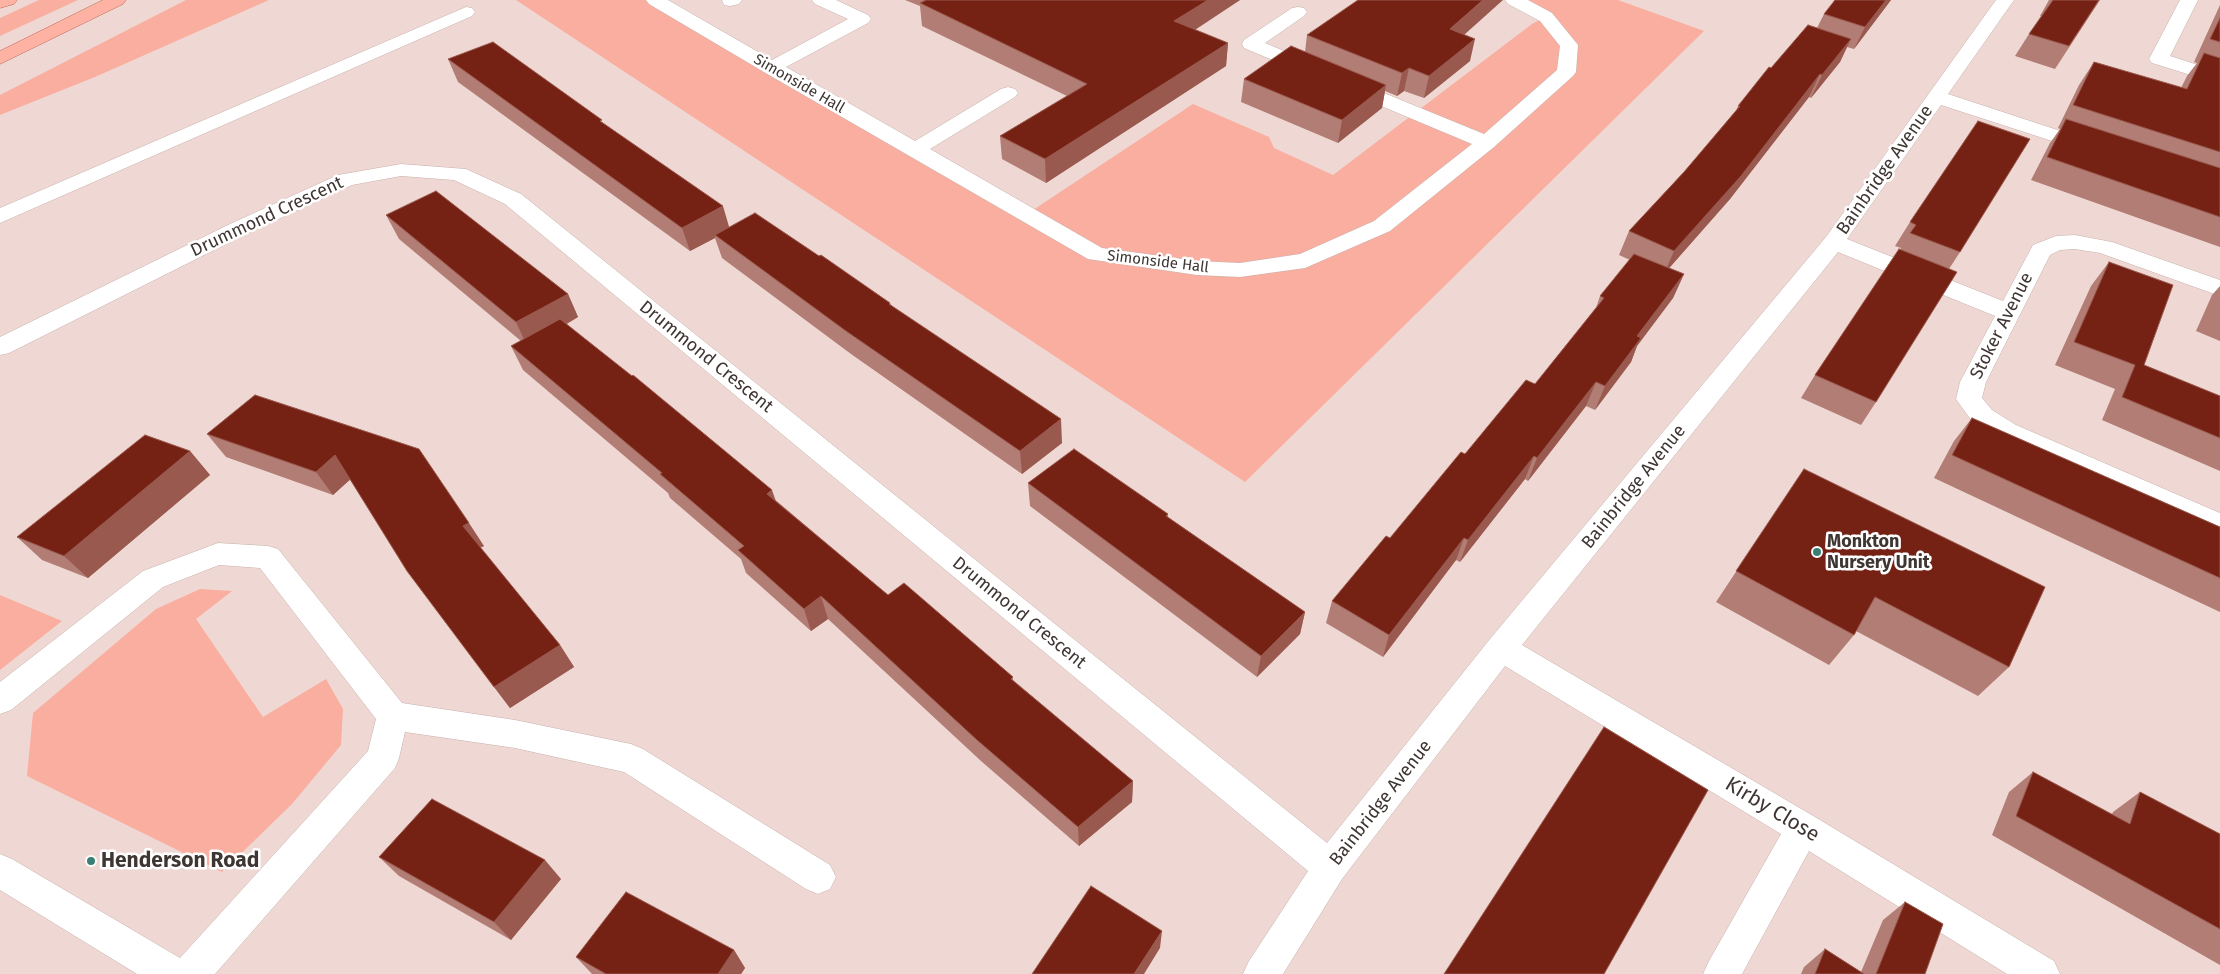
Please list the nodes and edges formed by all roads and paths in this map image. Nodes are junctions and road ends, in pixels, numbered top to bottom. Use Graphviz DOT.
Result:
graph roads {
  1 [pos="8,0"];
  2 [pos="117,0"];
  3 [pos="654,0"];
  4 [pos="821,0"];
  5 [pos="1514,0"];
  6 [pos="2005,0"];
  7 [pos="2189,0"];
  8 [pos="0,4"];
  9 [pos="466,12"];
  10 [pos="1298,12"];
  11 [pos="0,58"];
  12 [pos="771,68"];
  13 [pos="2214,76"];
  14 [pos="1008,93"];
  15 [pos="1937,97"];
  16 [pos="1487,142"];
  17 [pos="914,150"];
  18 [pos="2107,153"];
  19 [pos="0,216"];
  20 [pos="1834,242"];
  21 [pos="2220,288"];
  22 [pos="2009,313"];
  23 [pos="0,347"];
  24 [pos="2220,525"];
  25 [pos="1501,648"];
  26 [pos="0,700"];
  27 [pos="393,716"];
  28 [pos="1803,828"];
  29 [pos="1330,867"];
  30 [pos="0,871"];
  31 [pos="818,877"];
  32 [pos="172,974"];
  33 [pos="190,974"];
  34 [pos="1262,974"];
  35 [pos="1722,974"];
  36 [pos="2041,974"];
  1 -- 8 [label="main road"];
  2 -- 11 [label="main road"];
  3 -- 12 [label="street, Simonside Hall"];
  4 -- 12 [label="street"];
  5 -- 16 [label="street, Simonside Hall"];
  6 -- 15 [label="street, Bainbridge Avenue"];
  7 -- 13 [label="street"];
  9 -- 19 [label="street"];
  10 -- 16 [label="street"];
  12 -- 17 [label="street, Simonside Hall"];
  14 -- 17 [label="street"];
  15 -- 18 [label="street"];
  15 -- 20 [label="street, Bainbridge Avenue"];
  16 -- 17 [label="street, Simonside Hall"];
  20 -- 22 [label="street"];
  20 -- 25 [label="street, Bainbridge Avenue"];
  21 -- 22 [label="street, Stoker Avenue"];
  22 -- 24 [label="street, Stoker Avenue"];
  23 -- 29 [label="street, Drummond Crescent"];
  25 -- 28 [label="street, Kirby Close"];
  25 -- 29 [label="street, Bainbridge Avenue"];
  26 -- 27 [label="street"];
  27 -- 31 [label="street"];
  27 -- 33 [label="street"];
  28 -- 35 [label="street"];
  28 -- 36 [label="street, Kirby Close"];
  29 -- 34 [label="street, Bainbridge Avenue"];
  30 -- 32 [label="street"];
}
